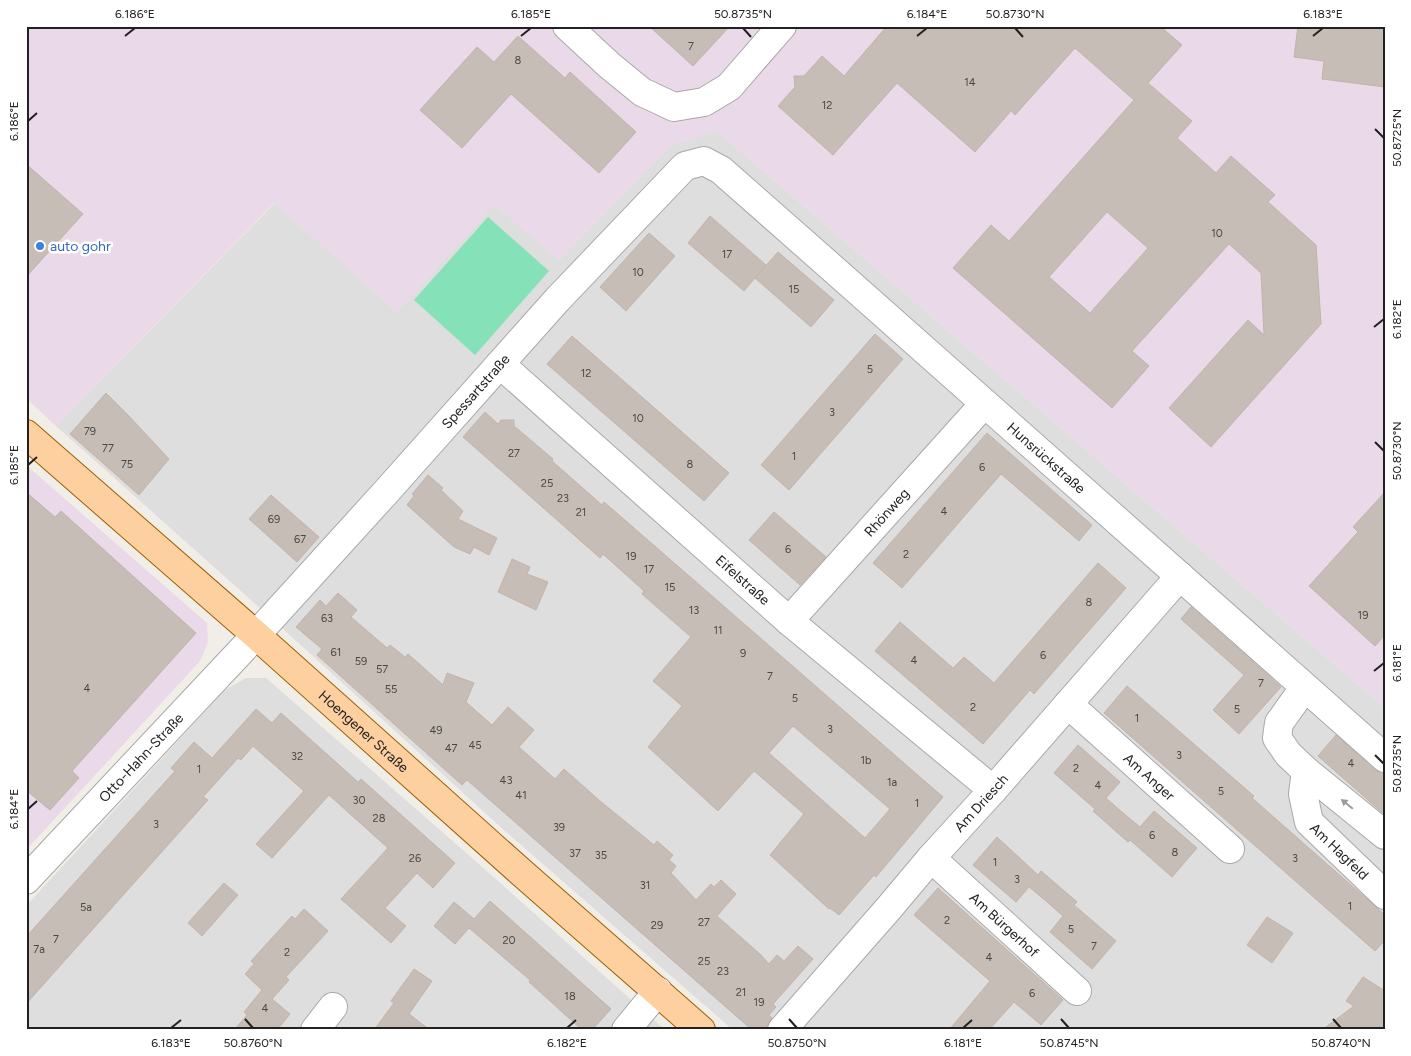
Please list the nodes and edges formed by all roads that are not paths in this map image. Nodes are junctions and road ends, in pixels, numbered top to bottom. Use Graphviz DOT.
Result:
graph roads {
  1 [pos="567,26"];
  2 [pos="782,26"];
  3 [pos="704,161"];
  4 [pos="500,364"];
  5 [pos="984,404"];
  6 [pos="26,434"];
  7 [pos="1180,576"];
  8 [pos="789,621"];
  9 [pos="256,635"];
  10 [pos="1304,688"];
  11 [pos="1068,704"];
  12 [pos="1385,758"];
  13 [pos="1306,771"];
  14 [pos="993,790"];
  15 [pos="1385,835"];
  16 [pos="1230,849"];
  17 [pos="931,858"];
  18 [pos="26,880"];
  19 [pos="1385,895"];
  20 [pos="658,991"];
  21 [pos="1077,991"];
  22 [pos="333,1007"];
  23 [pos="315,1030"];
  24 [pos="627,1030"];
  25 [pos="701,1030"];
  26 [pos="782,1030"];
  1 -- 2 [label="street"];
  3 -- 4 [label="street, Spessartstraße"];
  3 -- 5 [label="street, Hunsrückstraße"];
  4 -- 8 [label="street, Eifelstraße"];
  4 -- 9 [label="street, Spessartstraße"];
  5 -- 7 [label="street, Hunsrückstraße"];
  5 -- 8 [label="street, Rhönweg"];
  6 -- 9 [label="main road, Hoengener Straße"];
  7 -- 10 [label="street, Hunsrückstraße"];
  7 -- 11 [label="street, Am Driesch"];
  8 -- 14 [label="street, Eifelstraße"];
  9 -- 18 [label="street, Otto-Hahn-Straße"];
  9 -- 20 [label="main road, Hoengener Straße"];
  10 -- 12 [label="street, Hunsrückstraße"];
  10 -- 13 [label="street"];
  11 -- 14 [label="street, Am Driesch"];
  11 -- 16 [label="street, Am Anger"];
  15 -- 13 [label="street, one-way"];
  13 -- 19 [label="street, Am Hagfeld"];
  14 -- 17 [label="street, Am Driesch"];
  17 -- 21 [label="street, Am Bürgerhof"];
  17 -- 26 [label="street, Am Driesch"];
  20 -- 24 [label="street"];
  20 -- 25 [label="main road, Hoengener Straße"];
  22 -- 23 [label="street"];
}
